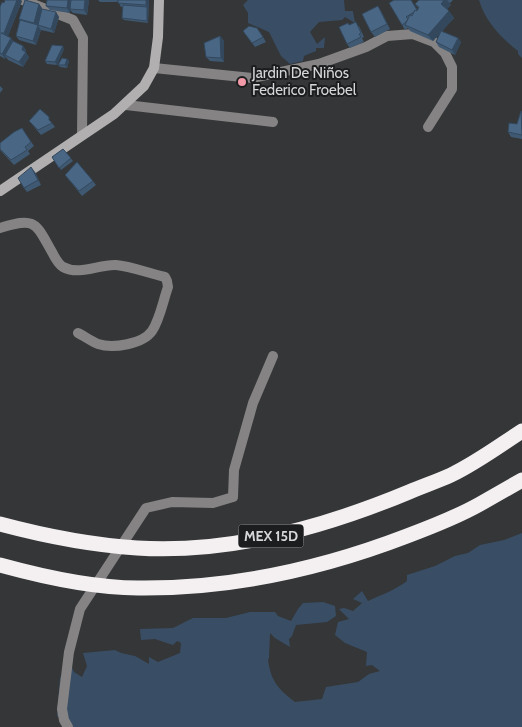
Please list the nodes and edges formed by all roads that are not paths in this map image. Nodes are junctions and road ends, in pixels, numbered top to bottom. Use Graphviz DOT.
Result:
graph roads {
  1 [pos="23,0"];
  2 [pos="159,0"];
  3 [pos="154,68"];
  4 [pos="126,104"];
  5 [pos="273,122"];
  6 [pos="428,127"];
  7 [pos="82,135"];
  8 [pos="0,191"];
  9 [pos="0,228"];
  10 [pos="78,333"];
  11 [pos="273,356"];
  12 [pos="522,431"];
  13 [pos="522,480"];
  14 [pos="0,524"];
  15 [pos="0,565"];
  16 [pos="68,727"];
  1 -- 7 [label="street"];
  2 -- 3 [label="street"];
  3 -- 4 [label="street"];
  3 -- 6 [label="street"];
  4 -- 5 [label="street"];
  4 -- 7 [label="street"];
  7 -- 8 [label="street"];
  9 -- 10 [label="street"];
  11 -- 16 [label="street"];
  12 -- 14 [label="highway, MEX 15D"];
  13 -- 15 [label="highway, MEX 15D"];
}
